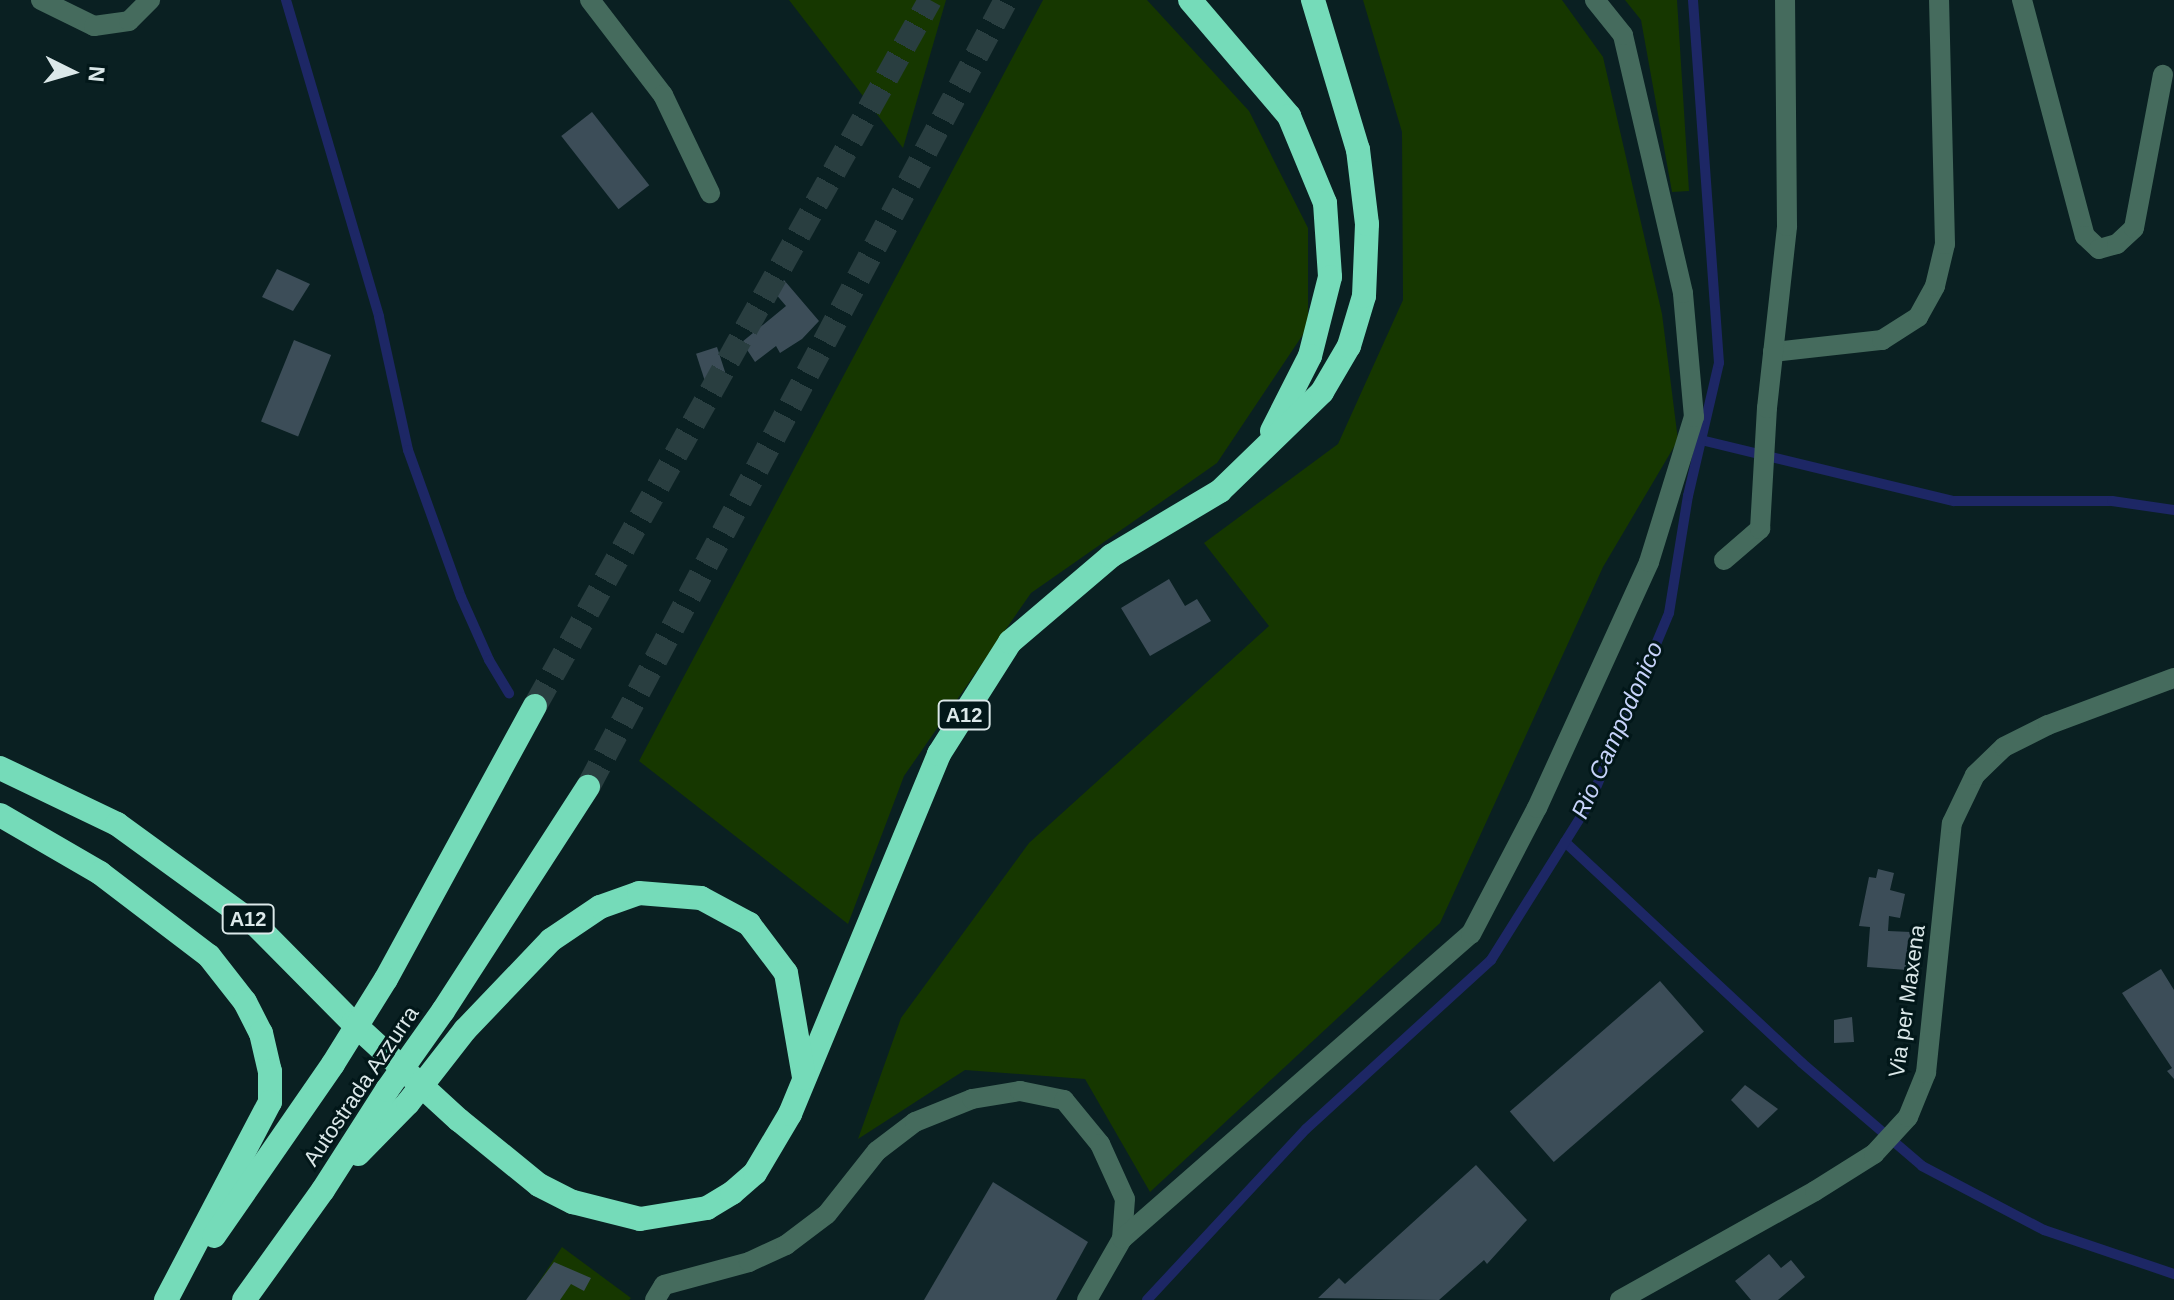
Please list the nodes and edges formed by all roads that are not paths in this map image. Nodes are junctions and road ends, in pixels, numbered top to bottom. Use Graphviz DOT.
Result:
graph roads {
  1 [pos="41,0"];
  2 [pos="150,0"];
  3 [pos="590,0"];
  4 [pos="1190,0"];
  5 [pos="1313,0"];
  6 [pos="1595,0"];
  7 [pos="1785,0"];
  8 [pos="1939,0"];
  9 [pos="2022,0"];
  10 [pos="2163,75"];
  11 [pos="710,193"];
  12 [pos="1773,352"];
  13 [pos="1258,454"];
  14 [pos="1724,560"];
  15 [pos="2174,678"];
  16 [pos="535,706"];
  17 [pos="0,768"];
  18 [pos="588,787"];
  19 [pos="0,815"];
  20 [pos="804,1080"];
  21 [pos="397,1097"];
  22 [pos="1122,1239"];
  23 [pos="660,1293"];
  24 [pos="168,1300"];
  25 [pos="244,1300"];
  26 [pos="1087,1300"];
  27 [pos="1620,1300"];
  1 -- 2 [label="street"];
  3 -- 11 [label="street"];
  4 -- 13 [label="highway, A12"];
  5 -- 13 [label="highway, A12"];
  6 -- 22 [label="street"];
  7 -- 12 [label="street"];
  8 -- 12 [label="street"];
  9 -- 10 [label="street"];
  12 -- 14 [label="street"];
  13 -- 20 [label="highway, A12"];
  15 -- 27 [label="street, Via per Maxena"];
  16 -- 24 [label="highway, Autostrada Azzurra / A12, bridge"];
  17 -- 20 [label="highway, A12"];
  18 -- 21 [label="highway, Autostrada Azzurra, bridge"];
  19 -- 24 [label="highway, A12"];
  20 -- 21 [label="highway, bridge"];
  21 -- 25 [label="highway"];
  22 -- 23 [label="street"];
  22 -- 26 [label="street"];
}
